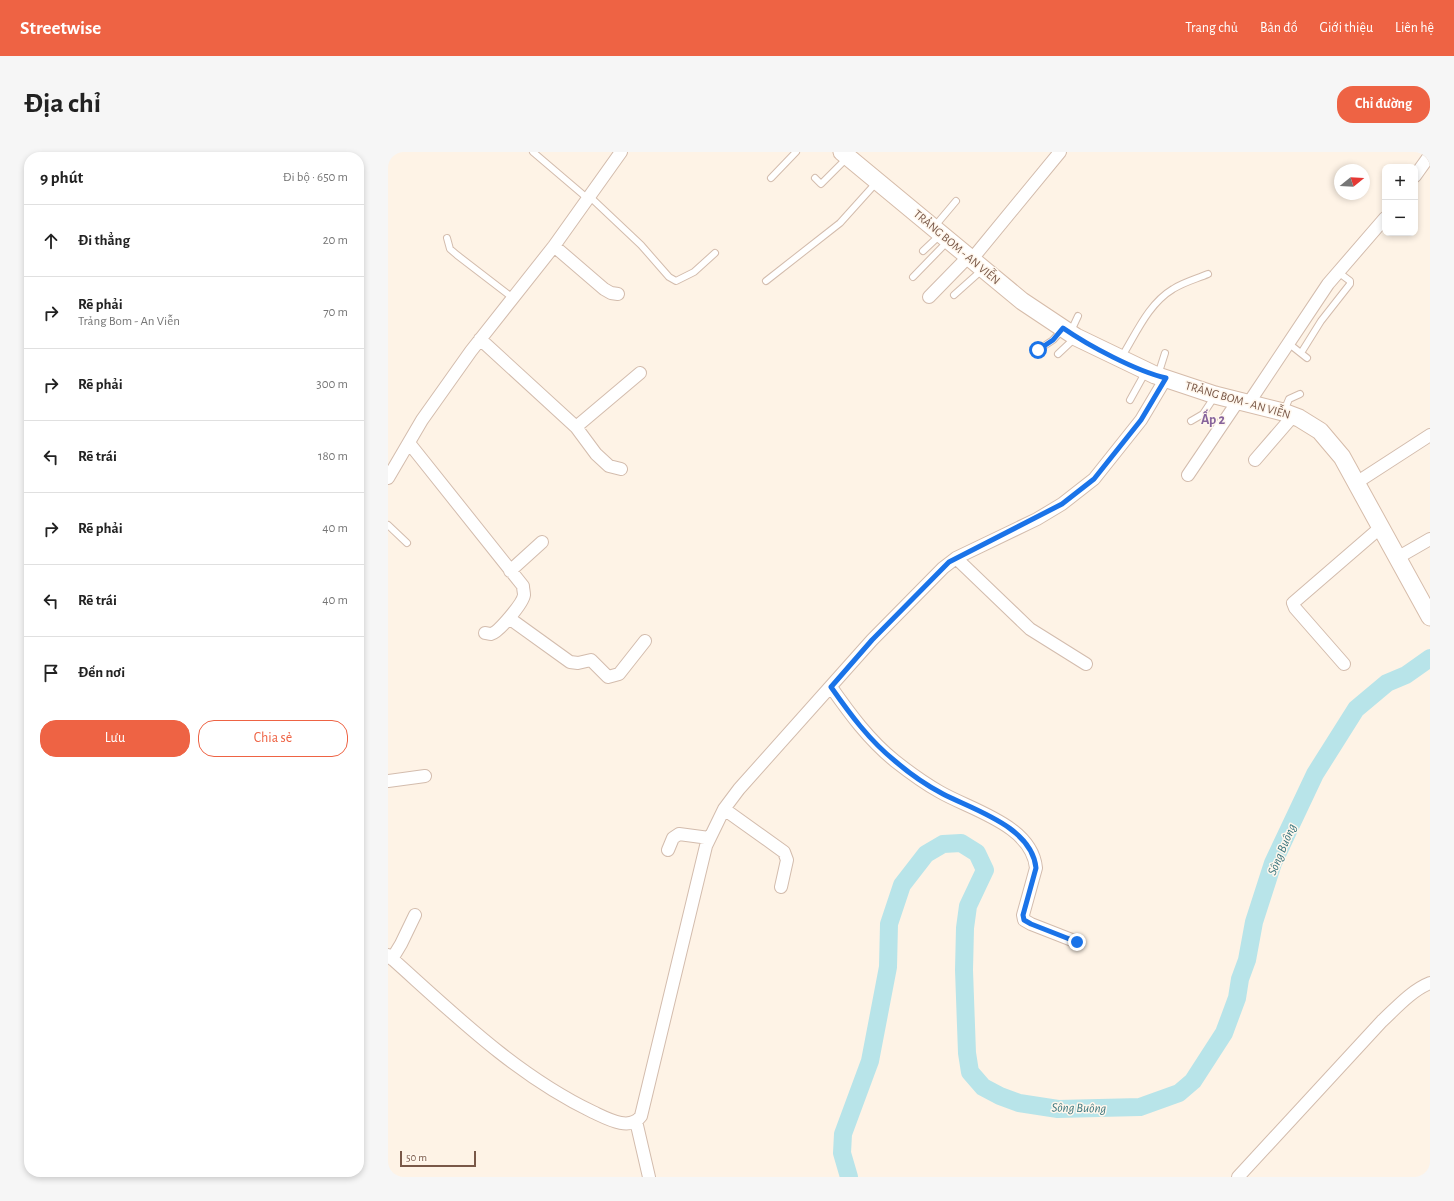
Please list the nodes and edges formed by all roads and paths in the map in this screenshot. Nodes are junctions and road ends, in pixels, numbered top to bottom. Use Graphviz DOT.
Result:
graph roads {
  1 [pos="532,152"];
  2 [pos="621,152"];
  3 [pos="796,152"];
  4 [pos="1060,152"];
  5 [pos="845,155"];
  6 [pos="1430,155"];
  7 [pos="1418,172"];
  8 [pos="771,178"];
  9 [pos="815,178"];
  10 [pos="878,182"];
  11 [pos="588,197"];
  12 [pos="956,201"];
  13 [pos="1382,221"];
  14 [pos="941,234"];
  15 [pos="447,238"];
  16 [pos="554,246"];
  17 [pos="923,252"];
  18 [pos="715,253"];
  19 [pos="975,262"];
  20 [pos="1338,272"];
  21 [pos="1208,274"];
  22 [pos="913,277"];
  23 [pos="766,282"];
  24 [pos="618,294"];
  25 [pos="954,295"];
  26 [pos="930,297"];
  27 [pos="513,298"];
  28 [pos="1078,316"];
  29 [pos="1070,333"];
  30 [pos="480,339"];
  31 [pos="1288,343"];
  32 [pos="1038,350"];
  33 [pos="1165,353"];
  34 [pos="1301,353"];
  35 [pos="1058,354"];
  36 [pos="1306,358"];
  37 [pos="1120,359"];
  38 [pos="640,373"];
  39 [pos="1156,375"];
  40 [pos="1300,394"];
  41 [pos="1215,395"];
  42 [pos="1130,400"];
  43 [pos="1243,402"];
  44 [pos="1288,414"];
  45 [pos="1191,421"];
  46 [pos="576,427"];
  47 [pos="1430,435"];
  48 [pos="409,443"];
  49 [pos="1255,460"];
  50 [pos="621,470"];
  51 [pos="1188,475"];
  52 [pos="388,478"];
  53 [pos="1356,483"];
  54 [pos="388,525"];
  55 [pos="1381,527"];
  56 [pos="1430,539"];
  57 [pos="542,542"];
  58 [pos="407,544"];
  59 [pos="956,558"];
  60 [pos="1398,558"];
  61 [pos="510,571"];
  62 [pos="1430,617"];
  63 [pos="508,618"];
  64 [pos="485,633"];
  65 [pos="645,641"];
  66 [pos="1086,664"];
  67 [pos="1344,664"];
  68 [pos="831,687"];
  69 [pos="425,776"];
  70 [pos="388,781"];
  71 [pos="724,809"];
  72 [pos="709,838"];
  73 [pos="668,850"];
  74 [pos="781,887"];
  75 [pos="415,915"];
  76 [pos="1077,942"];
  77 [pos="390,957"];
  78 [pos="1430,983"];
  79 [pos="636,1121"];
  80 [pos="649,1177"];
  81 [pos="1238,1177"];
  1 -- 11 [label="lane"];
  2 -- 11 [label="street"];
  3 -- 8 [label="lane"];
  4 -- 19 [label="street"];
  5 -- 9 [label="lane"];
  5 -- 10 [label="main road, TRẢNG BOM - AN VIỄN"];
  6 -- 7 [label="street"];
  10 -- 14 [label="main road, TRẢNG BOM - AN VIỄN"];
  10 -- 23 [label="lane"];
  11 -- 16 [label="street"];
  11 -- 18 [label="lane"];
  12 -- 14 [label="lane"];
  13 -- 20 [label="street"];
  14 -- 17 [label="lane"];
  14 -- 19 [label="main road, TRẢNG BOM - AN VIỄN"];
  14 -- 22 [label="lane"];
  15 -- 27 [label="lane"];
  16 -- 24 [label="street"];
  16 -- 27 [label="street"];
  19 -- 25 [label="lane"];
  19 -- 26 [label="street"];
  19 -- 29 [label="main road, TRẢNG BOM - AN VIỄN"];
  20 -- 31 [label="street"];
  20 -- 34 [label="lane"];
  21 -- 37 [label="lane"];
  27 -- 30 [label="street"];
  28 -- 29 [label="lane"];
  29 -- 32 [label="lane"];
  29 -- 35 [label="lane"];
  29 -- 37 [label="main road, TRẢNG BOM - AN VIỄN"];
  30 -- 46 [label="street"];
  30 -- 48 [label="street"];
  31 -- 34 [label="lane"];
  31 -- 43 [label="street"];
  33 -- 39 [label="lane"];
  34 -- 36 [label="lane"];
  37 -- 39 [label="main road, TRẢNG BOM - AN VIỄN"];
  38 -- 46 [label="street"];
  39 -- 41 [label="main road, TRẢNG BOM - AN VIỄN"];
  39 -- 42 [label="lane"];
  39 -- 59 [label="street"];
  40 -- 44 [label="lane"];
  41 -- 43 [label="main road, TRẢNG BOM - AN VIỄN"];
  41 -- 45 [label="lane"];
  43 -- 44 [label="main road, TRẢNG BOM - AN VIỄN"];
  43 -- 51 [label="street"];
  44 -- 49 [label="street"];
  44 -- 53 [label="main road, TRẢNG BOM - AN VIỄN"];
  46 -- 50 [label="street"];
  47 -- 53 [label="street"];
  48 -- 52 [label="street"];
  48 -- 61 [label="street"];
  53 -- 55 [label="main road, TRẢNG BOM - AN VIỄN"];
  54 -- 58 [label="lane"];
  55 -- 60 [label="main road, TRẢNG BOM - AN VIỄN"];
  55 -- 67 [label="street"];
  56 -- 60 [label="street"];
  57 -- 61 [label="street"];
  59 -- 66 [label="street"];
  59 -- 68 [label="street"];
  60 -- 62 [label="main road, TRẢNG BOM - AN VIỄN"];
  61 -- 63 [label="street"];
  63 -- 64 [label="street"];
  63 -- 65 [label="street"];
  68 -- 71 [label="street"];
  68 -- 76 [label="street"];
  69 -- 70 [label="street"];
  71 -- 72 [label="street"];
  71 -- 74 [label="street"];
  72 -- 73 [label="street"];
  72 -- 79 [label="street"];
  75 -- 77 [label="street"];
  77 -- 79 [label="street"];
  78 -- 81 [label="street"];
  79 -- 80 [label="street"];
}
